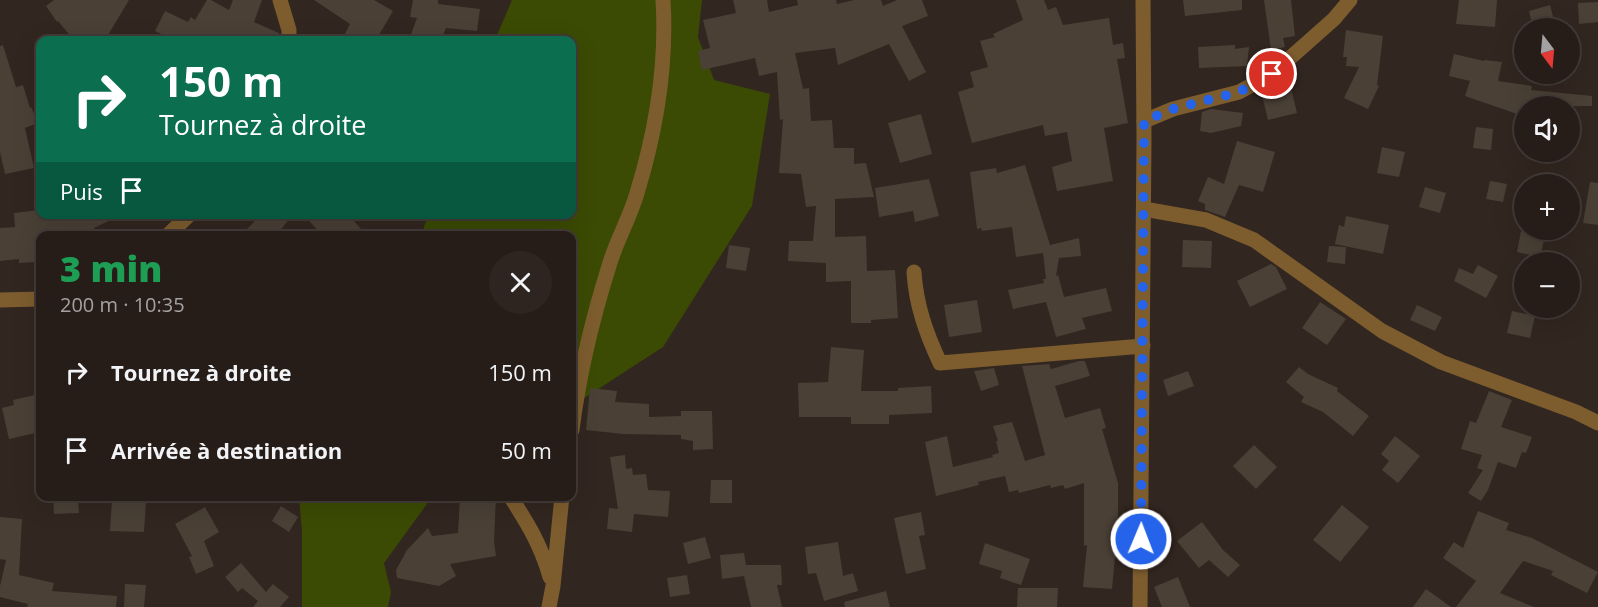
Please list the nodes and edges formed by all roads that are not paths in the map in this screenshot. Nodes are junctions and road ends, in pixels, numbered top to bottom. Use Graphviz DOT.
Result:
graph roads {
  1 [pos="280,0"];
  2 [pos="663,0"];
  3 [pos="1143,0"];
  4 [pos="1350,0"];
  5 [pos="289,36"];
  6 [pos="1144,121"];
  7 [pos="1144,209"];
  8 [pos="185,219"];
  9 [pos="172,231"];
  10 [pos="914,272"];
  11 [pos="36,299"];
  12 [pos="0,300"];
  13 [pos="1143,346"];
  14 [pos="576,408"];
  15 [pos="1598,423"];
  16 [pos="513,501"];
  17 [pos="562,501"];
  18 [pos="553,586"];
  19 [pos="549,607"];
  20 [pos="1140,607"];
  1 -- 5 [label="street"];
  2 -- 14 [label="street"];
  3 -- 6 [label="street"];
  4 -- 6 [label="street"];
  6 -- 7 [label="street"];
  7 -- 13 [label="street"];
  7 -- 15 [label="street"];
  8 -- 9 [label="street"];
  10 -- 13 [label="street"];
  11 -- 12 [label="street"];
  13 -- 20 [label="street"];
  16 -- 18 [label="street"];
  17 -- 18 [label="street"];
  18 -- 19 [label="street"];
}
